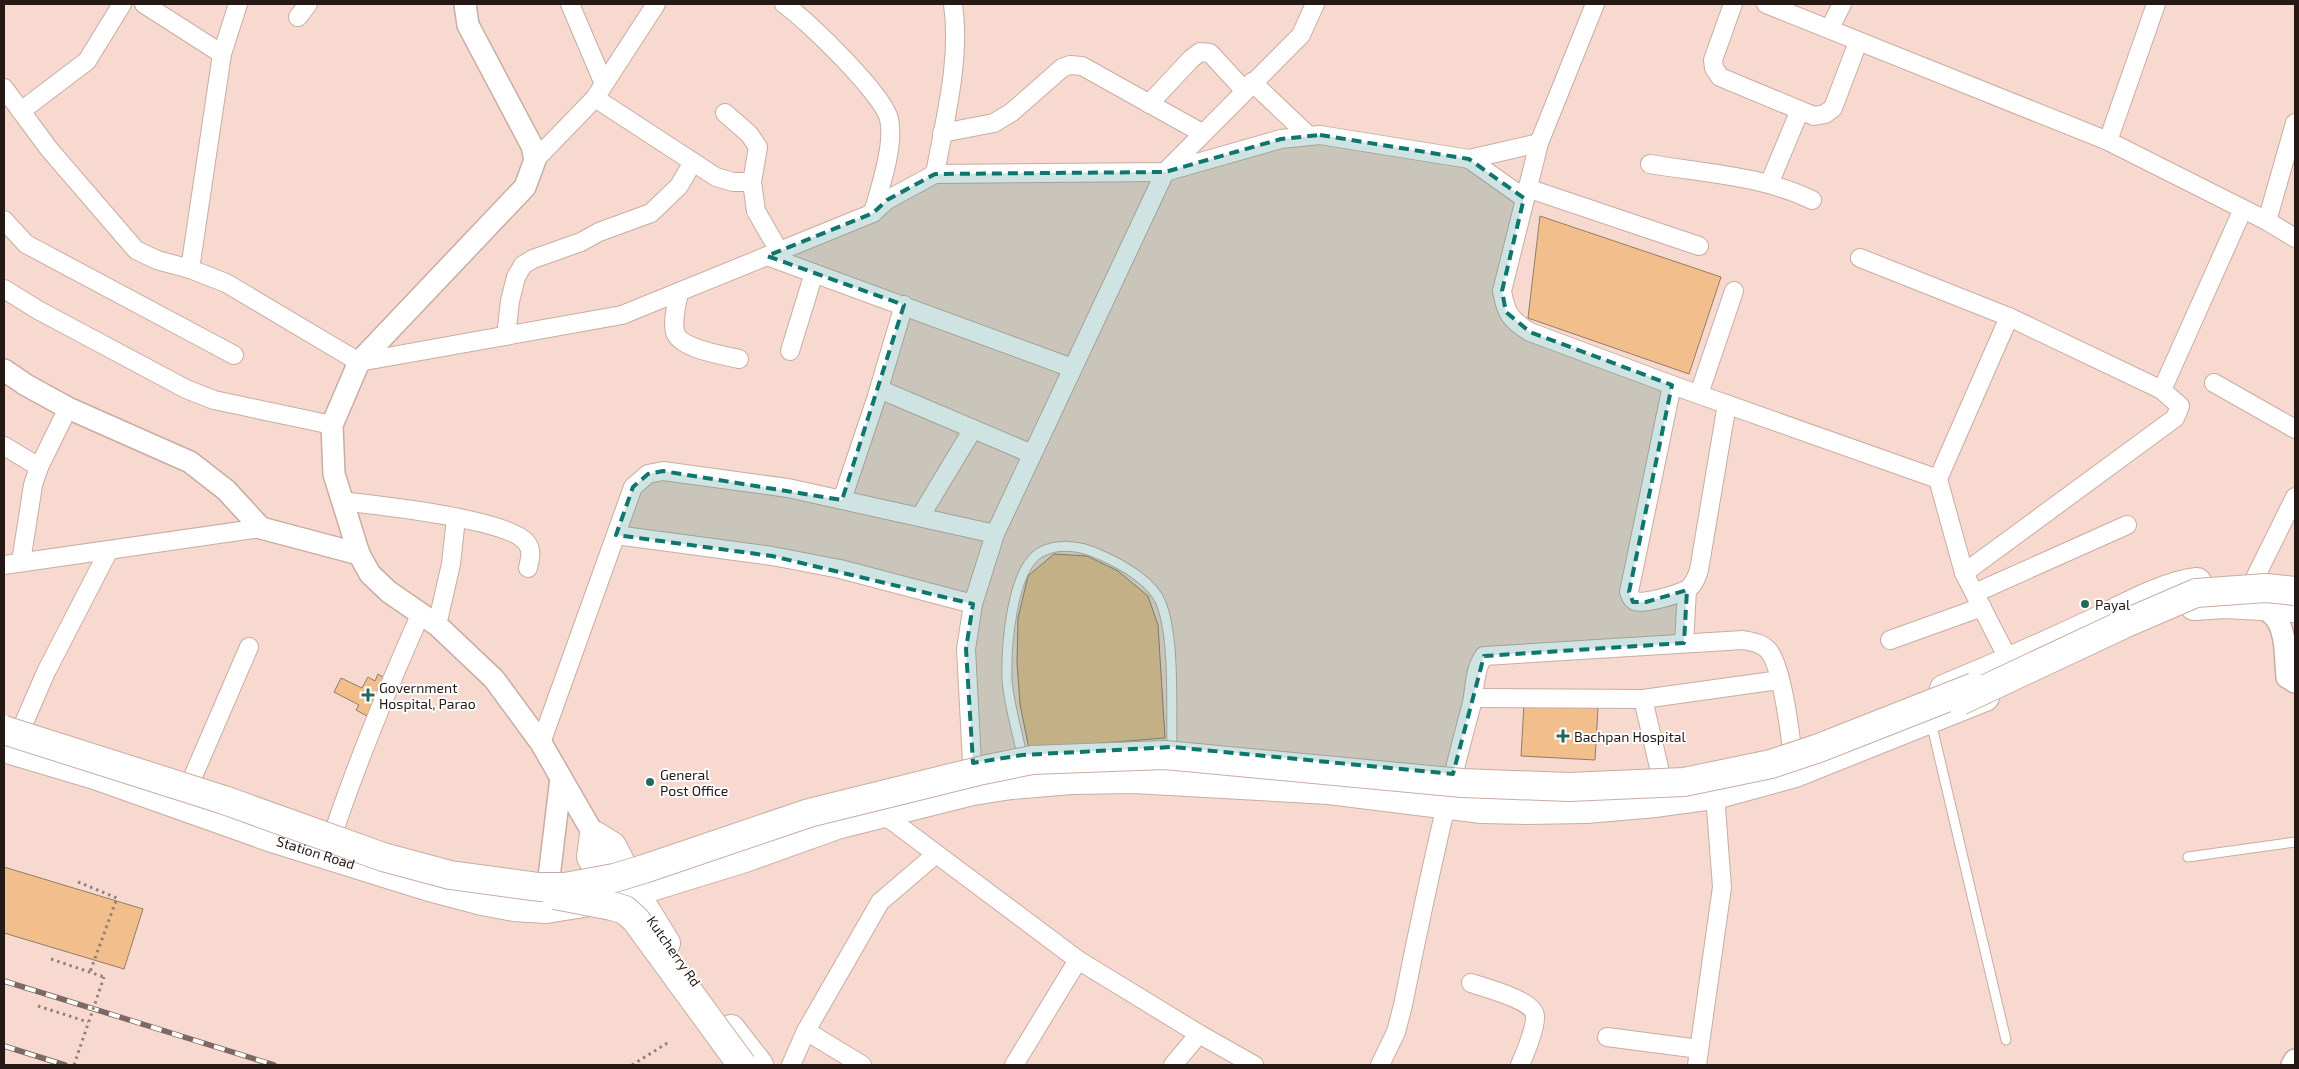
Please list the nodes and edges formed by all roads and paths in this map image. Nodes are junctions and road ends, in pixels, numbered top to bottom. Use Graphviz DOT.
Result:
graph roads {
  1 [pos="122,4"];
  2 [pos="144,4"];
  3 [pos="238,4"];
  4 [pos="465,4"];
  5 [pos="570,4"];
  6 [pos="656,4"];
  7 [pos="784,4"];
  8 [pos="953,4"];
  9 [pos="1315,4"];
  10 [pos="1595,4"];
  11 [pos="1732,4"];
  12 [pos="1766,4"];
  13 [pos="1842,4"];
  14 [pos="2156,4"];
  15 [pos="1830,28"];
  16 [pos="1858,42"];
  17 [pos="222,54"];
  18 [pos="1248,86"];
  19 [pos="4,88"];
  20 [pos="600,91"];
  21 [pos="1149,104"];
  22 [pos="1800,110"];
  23 [pos="21,111"];
  24 [pos="726,113"];
  25 [pos="2295,123"];
  26 [pos="942,133"];
  27 [pos="1202,133"];
  28 [pos="1309,136"];
  29 [pos="2108,141"];
  30 [pos="1538,144"];
  31 [pos="1470,159"];
  32 [pos="535,160"];
  33 [pos="693,162"];
  34 [pos="1650,164"];
  35 [pos="1165,172"];
  36 [pos="935,174"];
  37 [pos="752,182"];
  38 [pos="1769,184"];
  39 [pos="1526,193"];
  40 [pos="1812,200"];
  41 [pos="2243,209"];
  42 [pos="873,213"];
  43 [pos="4,220"];
  44 [pos="2267,221"];
  45 [pos="2295,238"];
  46 [pos="1700,246"];
  47 [pos="773,254"];
  48 [pos="1860,258"];
  49 [pos="190,269"];
  50 [pos="814,273"];
  51 [pos="4,289"];
  52 [pos="1734,291"];
  53 [pos="678,292"];
  54 [pos="904,305"];
  55 [pos="2009,316"];
  56 [pos="506,336"];
  57 [pos="790,351"];
  58 [pos="234,355"];
  59 [pos="739,358"];
  60 [pos="359,362"];
  61 [pos="1072,368"];
  62 [pos="4,370"];
  63 [pos="2214,383"];
  64 [pos="1672,386"];
  65 [pos="879,389"];
  66 [pos="2162,390"];
  67 [pos="1699,394"];
  68 [pos="1727,404"];
  69 [pos="68,408"];
  70 [pos="332,425"];
  71 [pos="973,429"];
  72 [pos="2295,429"];
  73 [pos="4,446"];
  74 [pos="1032,454"];
  75 [pos="39,467"];
  76 [pos="1938,478"];
  77 [pos="2295,497"];
  78 [pos="842,500"];
  79 [pos="342,501"];
  80 [pos="920,517"];
  81 [pos="456,518"];
  82 [pos="2127,525"];
  83 [pos="261,528"];
  84 [pos="995,534"];
  85 [pos="616,535"];
  86 [pos="109,550"];
  87 [pos="360,554"];
  88 [pos="12,563"];
  89 [pos="528,568"];
  90 [pos="1964,573"];
  91 [pos="2255,578"];
  92 [pos="2295,582"];
  93 [pos="1687,590"];
  94 [pos="2295,591"];
  95 [pos="1978,600"];
  96 [pos="973,604"];
  97 [pos="2261,606"];
  98 [pos="2295,608"];
  99 [pos="429,619"];
  100 [pos="1890,640"];
  101 [pos="1684,643"];
  102 [pos="249,647"];
  103 [pos="1998,675"];
  104 [pos="1780,680"];
  105 [pos="2295,682"];
  106 [pos="1473,698"];
  107 [pos="1643,699"];
  108 [pos="1931,719"];
  109 [pos="8,728"];
  110 [pos="542,743"];
  111 [pos="1172,746"];
  112 [pos="4,748"];
  113 [pos="1022,755"];
  114 [pos="1793,762"];
  115 [pos="973,763"];
  116 [pos="1453,774"];
  117 [pos="1661,776"];
  118 [pos="561,778"];
  119 [pos="191,781"];
  120 [pos="973,791"];
  121 [pos="1715,795"];
  122 [pos="1446,805"];
  123 [pos="883,814"];
  124 [pos="334,832"];
  125 [pos="594,835"];
  126 [pos="2295,842"];
  127 [pos="935,855"];
  128 [pos="2188,857"];
  129 [pos="611,869"];
  130 [pos="549,877"];
  131 [pos="78,882"];
  132 [pos="625,895"];
  133 [pos="584,900"];
  134 [pos="546,909"];
  135 [pos="51,959"];
  136 [pos="1078,960"];
  137 [pos="90,972"];
  138 [pos="1471,983"];
  139 [pos="38,1006"];
  140 [pos="88,1022"];
  141 [pos="806,1031"];
  142 [pos="1199,1034"];
  143 [pos="1607,1037"];
  144 [pos="2006,1040"];
  145 [pos="669,1042"];
  146 [pos="1698,1057"];
  147 [pos="2295,1060"];
  148 [pos="74,1065"];
  149 [pos="632,1065"];
  150 [pos="728,1065"];
  151 [pos="742,1065"];
  152 [pos="759,1065"];
  153 [pos="791,1065"];
  154 [pos="862,1065"];
  155 [pos="1014,1065"];
  156 [pos="1174,1065"];
  157 [pos="1254,1065"];
  158 [pos="1380,1065"];
  159 [pos="1520,1065"];
  160 [pos="2292,1065"];
  1 -- 23 [label="street"];
  2 -- 17 [label="street"];
  3 -- 17 [label="street"];
  4 -- 32 [label="street"];
  5 -- 20 [label="street"];
  6 -- 20 [label="street"];
  7 -- 42 [label="street"];
  8 -- 26 [label="street"];
  9 -- 18 [label="street"];
  10 -- 30 [label="street"];
  11 -- 22 [label="street"];
  12 -- 15 [label="street"];
  13 -- 15 [label="street"];
  14 -- 29 [label="street"];
  15 -- 16 [label="street"];
  16 -- 22 [label="street"];
  16 -- 29 [label="street"];
  17 -- 49 [label="street"];
  18 -- 21 [label="street"];
  18 -- 27 [label="street"];
  18 -- 28 [label="street"];
  19 -- 23 [label="street"];
  20 -- 32 [label="street"];
  20 -- 33 [label="street"];
  21 -- 26 [label="street"];
  21 -- 27 [label="street"];
  22 -- 38 [label="street"];
  23 -- 49 [label="street"];
  24 -- 37 [label="street"];
  25 -- 44 [label="street"];
  26 -- 36 [label="street"];
  27 -- 35 [label="street"];
  28 -- 31 [label="street"];
  28 -- 35 [label="street"];
  29 -- 41 [label="street"];
  30 -- 31 [label="street"];
  30 -- 39 [label="street"];
  31 -- 39 [label="street"];
  32 -- 60 [label="street"];
  33 -- 37 [label="street"];
  33 -- 56 [label="street"];
  34 -- 38 [label="street"];
  35 -- 36 [label="street"];
  35 -- 61 [label="street"];
  36 -- 42 [label="street"];
  37 -- 47 [label="street"];
  38 -- 40 [label="street"];
  39 -- 46 [label="street"];
  39 -- 64 [label="street"];
  41 -- 44 [label="street"];
  41 -- 66 [label="street"];
  42 -- 47 [label="street"];
  43 -- 58 [label="street"];
  44 -- 45 [label="street"];
  47 -- 50 [label="street"];
  47 -- 53 [label="street"];
  48 -- 55 [label="street"];
  49 -- 60 [label="street"];
  50 -- 54 [label="street"];
  50 -- 57 [label="street"];
  51 -- 70 [label="street"];
  52 -- 67 [label="street"];
  53 -- 56 [label="street"];
  53 -- 59 [label="street"];
  54 -- 61 [label="street"];
  54 -- 65 [label="street"];
  55 -- 66 [label="street"];
  55 -- 76 [label="street"];
  56 -- 60 [label="street"];
  60 -- 70 [label="street"];
  61 -- 74 [label="street"];
  62 -- 69 [label="street"];
  63 -- 72 [label="street"];
  64 -- 67 [label="street"];
  64 -- 93 [label="street"];
  65 -- 71 [label="street"];
  65 -- 78 [label="street"];
  66 -- 90 [label="street"];
  67 -- 68 [label="street"];
  68 -- 76 [label="street"];
  68 -- 93 [label="street"];
  69 -- 75 [label="street"];
  69 -- 83 [label="street"];
  70 -- 79 [label="street"];
  71 -- 74 [label="street"];
  71 -- 80 [label="street"];
  73 -- 75 [label="street"];
  74 -- 84 [label="street"];
  75 -- 88 [label="street"];
  76 -- 90 [label="street"];
  77 -- 91 [label="street"];
  78 -- 80 [label="street"];
  78 -- 85 [label="street"];
  79 -- 81 [label="street"];
  79 -- 87 [label="street"];
  80 -- 84 [label="street"];
  81 -- 89 [label="street"];
  81 -- 99 [label="street"];
  82 -- 95 [label="street"];
  83 -- 86 [label="street"];
  83 -- 87 [label="street"];
  84 -- 96 [label="street"];
  85 -- 96 [label="street"];
  85 -- 110 [label="street"];
  86 -- 88 [label="street"];
  86 -- 109 [label="street"];
  87 -- 99 [label="street"];
  90 -- 95 [label="street"];
  91 -- 92 [label="highway"];
  91 -- 103 [label="highway"];
  93 -- 101 [label="street"];
  94 -- 133 [label="highway, bridge"];
  95 -- 100 [label="street"];
  95 -- 103 [label="street"];
  96 -- 115 [label="street"];
  97 -- 98 [label="highway"];
  97 -- 103 [label="highway"];
  97 -- 105 [label="street"];
  99 -- 110 [label="street"];
  99 -- 124 [label="street"];
  101 -- 104 [label="street"];
  101 -- 106 [label="street"];
  102 -- 119 [label="street"];
  103 -- 108 [label="highway"];
  103 -- 109 [label="highway, bridge"];
  103 -- 114 [label="highway"];
  104 -- 107 [label="street"];
  104 -- 114 [label="street"];
  106 -- 107 [label="street"];
  106 -- 116 [label="street"];
  107 -- 117 [label="street"];
  108 -- 114 [label="highway"];
  108 -- 144 [label="lane"];
  109 -- 119 [label="highway, Station Road"];
  109 -- 133 [label="highway, bridge"];
  110 -- 118 [label="street"];
  111 -- 113 [label="highway, Station Road"];
  111 -- 113 [label="lane"];
  111 -- 116 [label="highway, Station Road"];
  112 -- 134 [label="highway, Station Road"];
  113 -- 115 [label="highway, Station Road"];
  114 -- 117 [label="highway, Station Road"];
  114 -- 121 [label="highway, Station Road"];
  115 -- 120 [label="street"];
  115 -- 129 [label="highway, Station Road"];
  116 -- 117 [label="highway, Station Road"];
  116 -- 122 [label="street"];
  118 -- 125 [label="street"];
  118 -- 130 [label="street"];
  119 -- 124 [label="highway, Station Road"];
  120 -- 122 [label="highway, Station Road"];
  120 -- 123 [label="highway, Station Road"];
  121 -- 122 [label="highway, Station Road"];
  121 -- 146 [label="street"];
  122 -- 158 [label="street"];
  123 -- 127 [label="street"];
  123 -- 132 [label="highway, Station Road"];
  124 -- 130 [label="highway, Station Road"];
  125 -- 129 [label="highway"];
  126 -- 128 [label="lane"];
  127 -- 136 [label="street"];
  127 -- 141 [label="street"];
  129 -- 130 [label="highway, Station Road"];
  129 -- 132 [label="highway"];
  130 -- 134 [label="street"];
  131 -- 137 [label="path"];
  132 -- 134 [label="highway, Station Road"];
  132 -- 150 [label="highway"];
  132 -- 152 [label="highway, Kutcherry Rd"];
  133 -- 151 [label="highway, bridge"];
  135 -- 137 [label="path"];
  136 -- 142 [label="street"];
  136 -- 155 [label="street"];
  137 -- 140 [label="path, bridge"];
  138 -- 159 [label="street"];
  139 -- 140 [label="path"];
  140 -- 148 [label="path, bridge"];
  141 -- 153 [label="street"];
  141 -- 154 [label="street"];
  142 -- 156 [label="street"];
  142 -- 157 [label="street"];
  143 -- 146 [label="street"];
  145 -- 149 [label="path"];
  147 -- 160 [label="street"];
}
